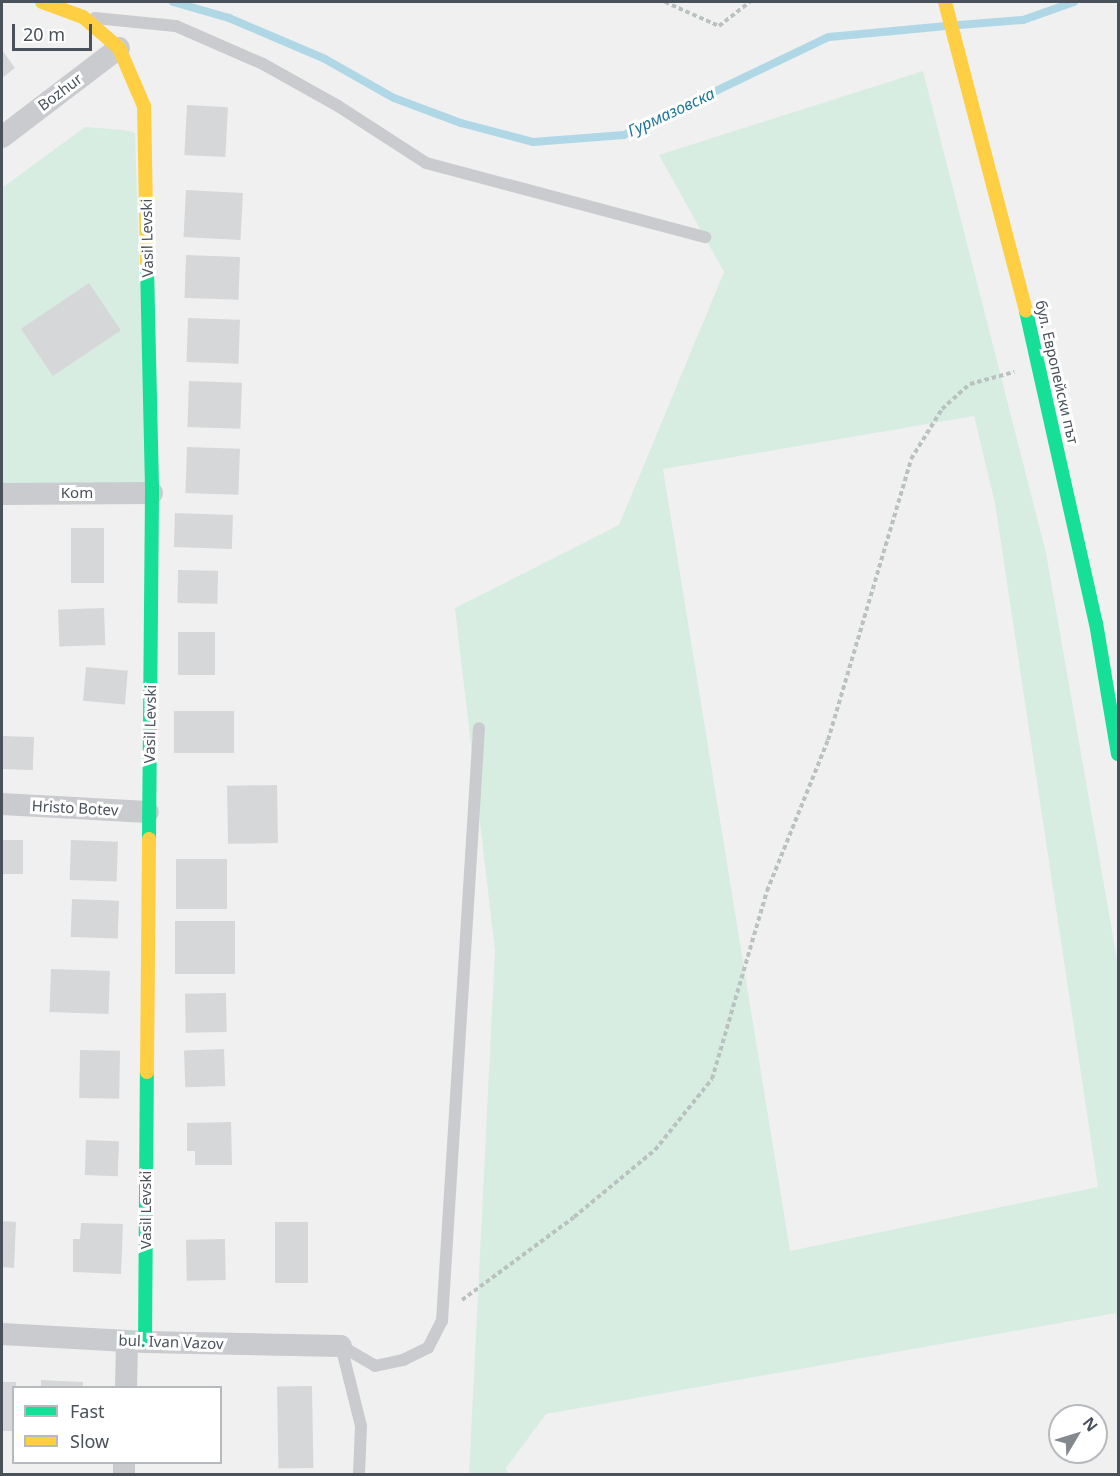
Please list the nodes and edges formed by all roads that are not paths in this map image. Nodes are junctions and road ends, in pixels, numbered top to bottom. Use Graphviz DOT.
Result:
graph roads {
  1 [pos="42,2"];
  2 [pos="947,7"];
  3 [pos="83,17"];
  4 [pos="119,48"];
  5 [pos="2,137"];
  6 [pos="705,237"];
  7 [pos="152,493"];
  8 [pos="2,494"];
  9 [pos="479,728"];
  10 [pos="1119,754"];
  11 [pos="2,804"];
  12 [pos="148,812"];
  13 [pos="2,1334"];
  14 [pos="136,1341"];
  15 [pos="341,1346"];
  16 [pos="126,1386"];
  17 [pos="359,1474"];
  1 -- 3 [label="street"];
  2 -- 10 [label="street, бул. Европейски път"];
  3 -- 4 [label="street"];
  3 -- 6 [label="lane"];
  4 -- 5 [label="street, Bozhur"];
  4 -- 7 [label="street, Vasil Levski"];
  7 -- 8 [label="street, Kom"];
  7 -- 12 [label="street, Vasil Levski"];
  9 -- 15 [label="lane"];
  11 -- 12 [label="street, Hristo Botev"];
  12 -- 14 [label="street, Vasil Levski"];
  13 -- 14 [label="street, bul. Ivan Vazov"];
  14 -- 15 [label="street, bul. Ivan Vazov"];
  14 -- 16 [label="street, Vasil Levski"];
  15 -- 17 [label="lane"];
}
